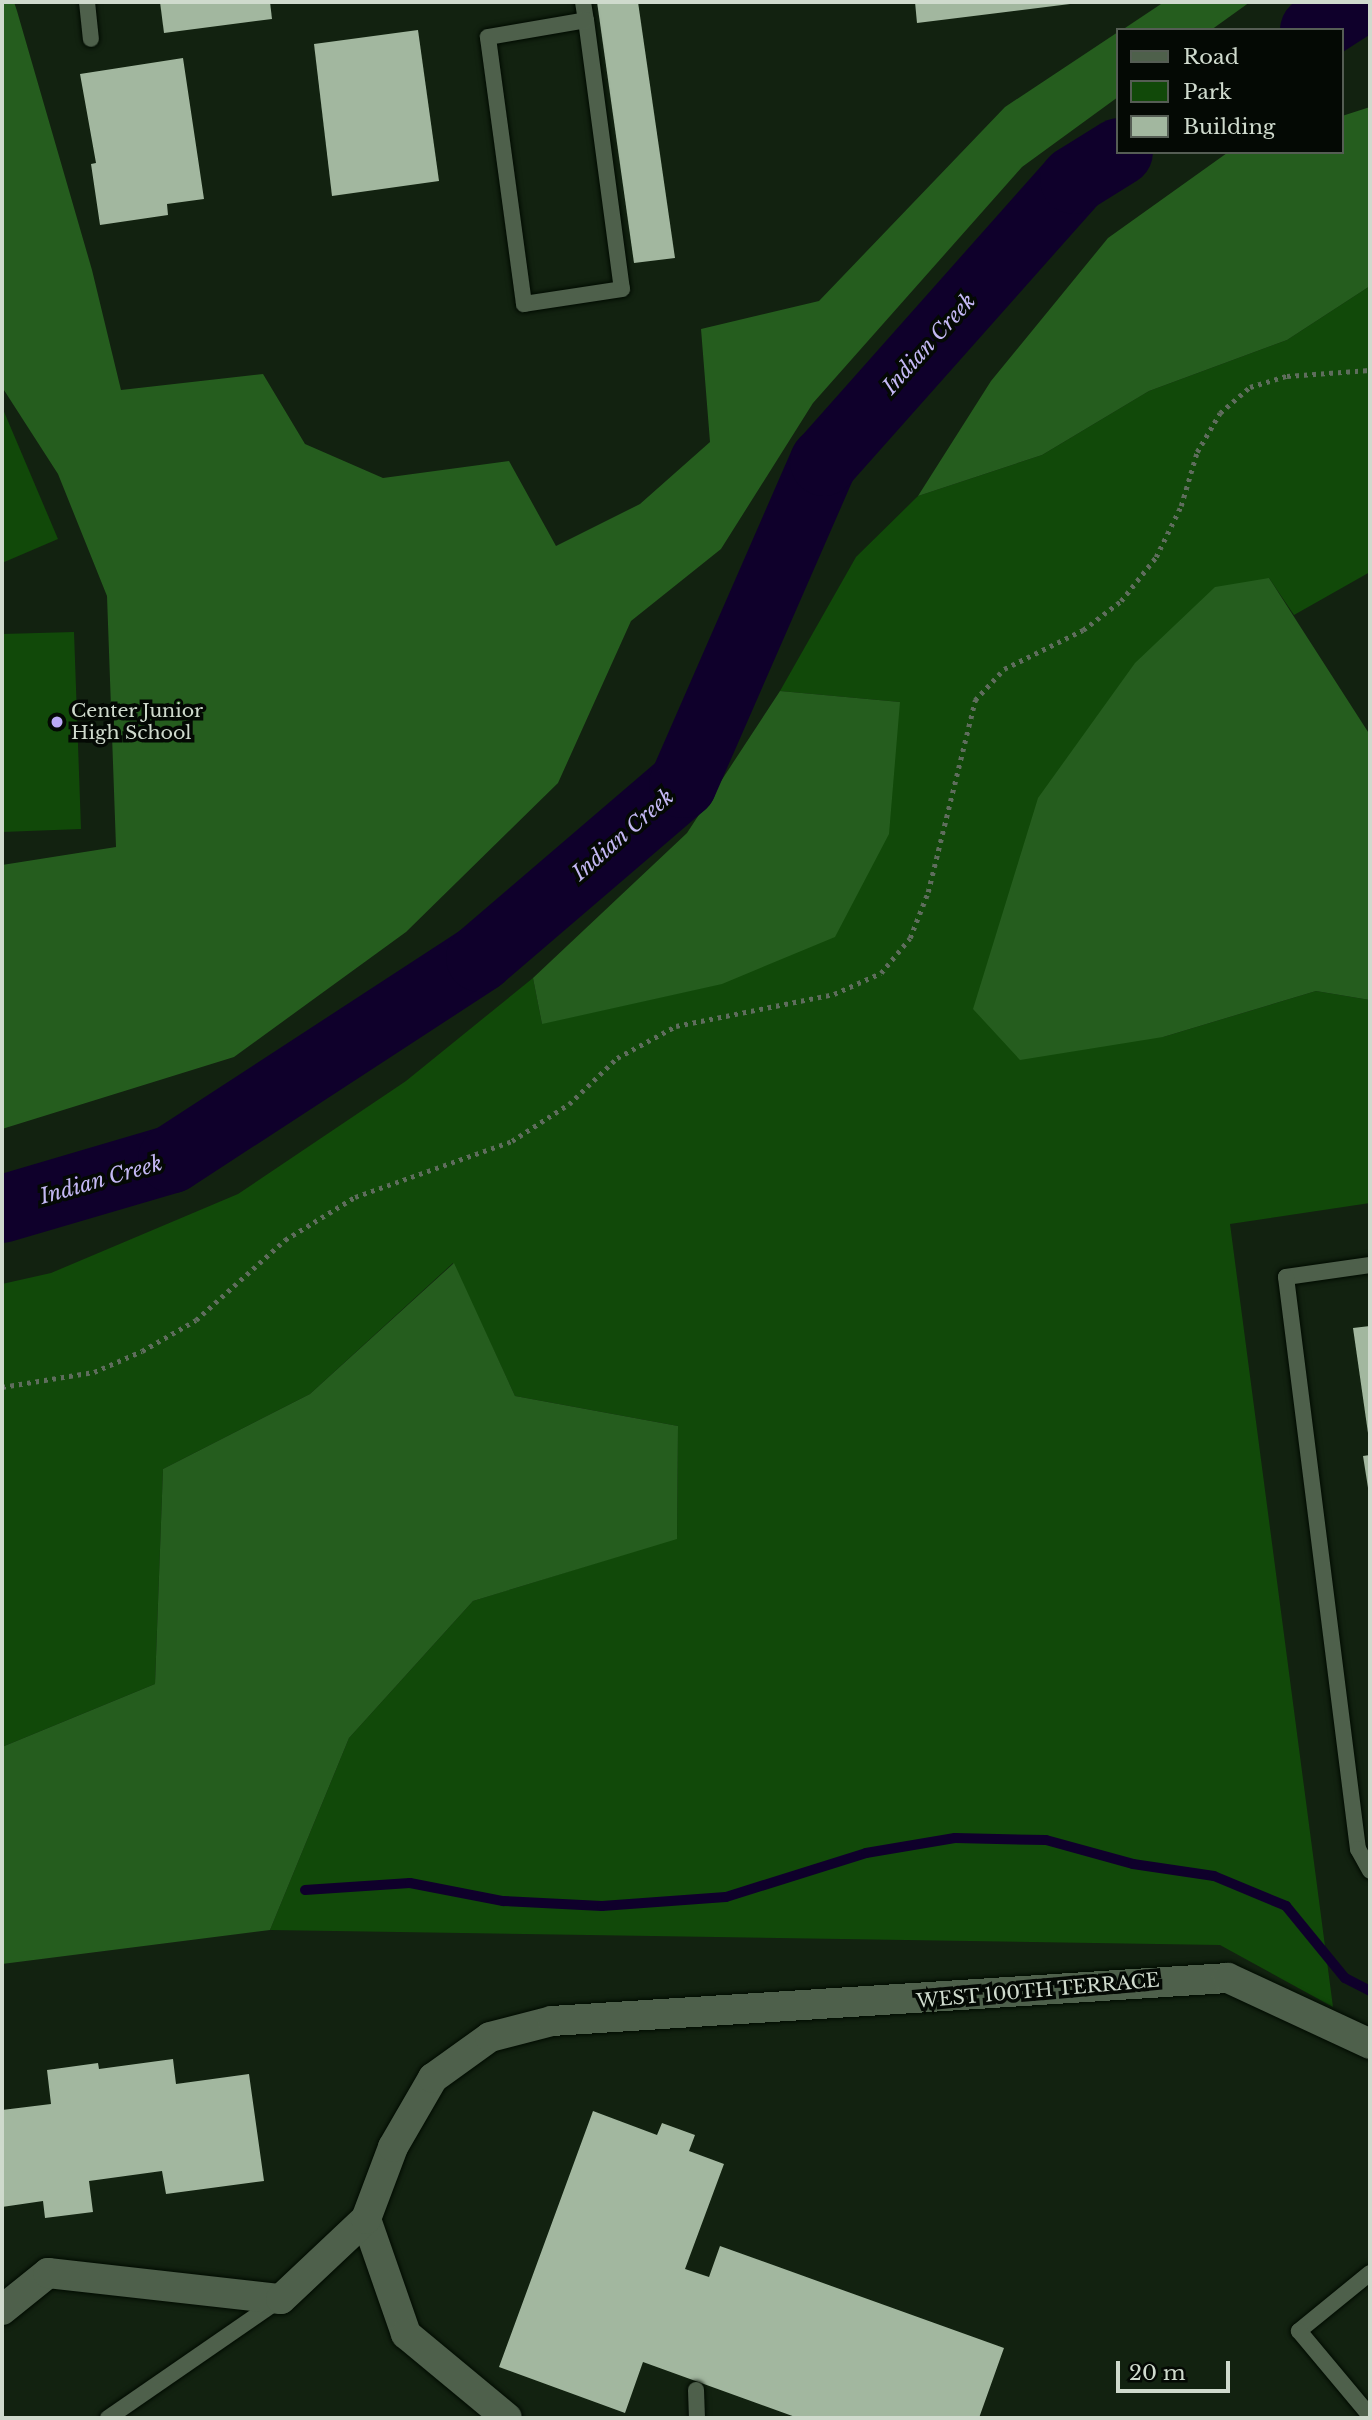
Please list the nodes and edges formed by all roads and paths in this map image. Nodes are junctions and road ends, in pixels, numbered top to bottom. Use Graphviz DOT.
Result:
graph roads {
  1 [pos="87,2"];
  2 [pos="583,2"];
  3 [pos="586,20"];
  4 [pos="91,39"];
  5 [pos="1370,370"];
  6 [pos="1370,1265"];
  7 [pos="2,1387"];
  8 [pos="1370,1871"];
  9 [pos="1370,2044"];
  10 [pos="366,2219"];
  11 [pos="1370,2273"];
  12 [pos="282,2299"];
  13 [pos="2,2311"];
  14 [pos="696,2390"];
  15 [pos="1370,2416"];
  16 [pos="108,2418"];
  17 [pos="507,2418"];
  18 [pos="697,2418"];
  1 -- 4 [label="lane"];
  2 -- 3 [label="lane"];
  3 -- 3 [label="lane"];
  5 -- 7 [label="path"];
  6 -- 8 [label="lane"];
  9 -- 10 [label="street, WEST 100TH TERRACE"];
  10 -- 12 [label="street"];
  10 -- 17 [label="street"];
  11 -- 15 [label="lane"];
  12 -- 13 [label="street"];
  12 -- 16 [label="lane"];
  14 -- 18 [label="lane"];
}
